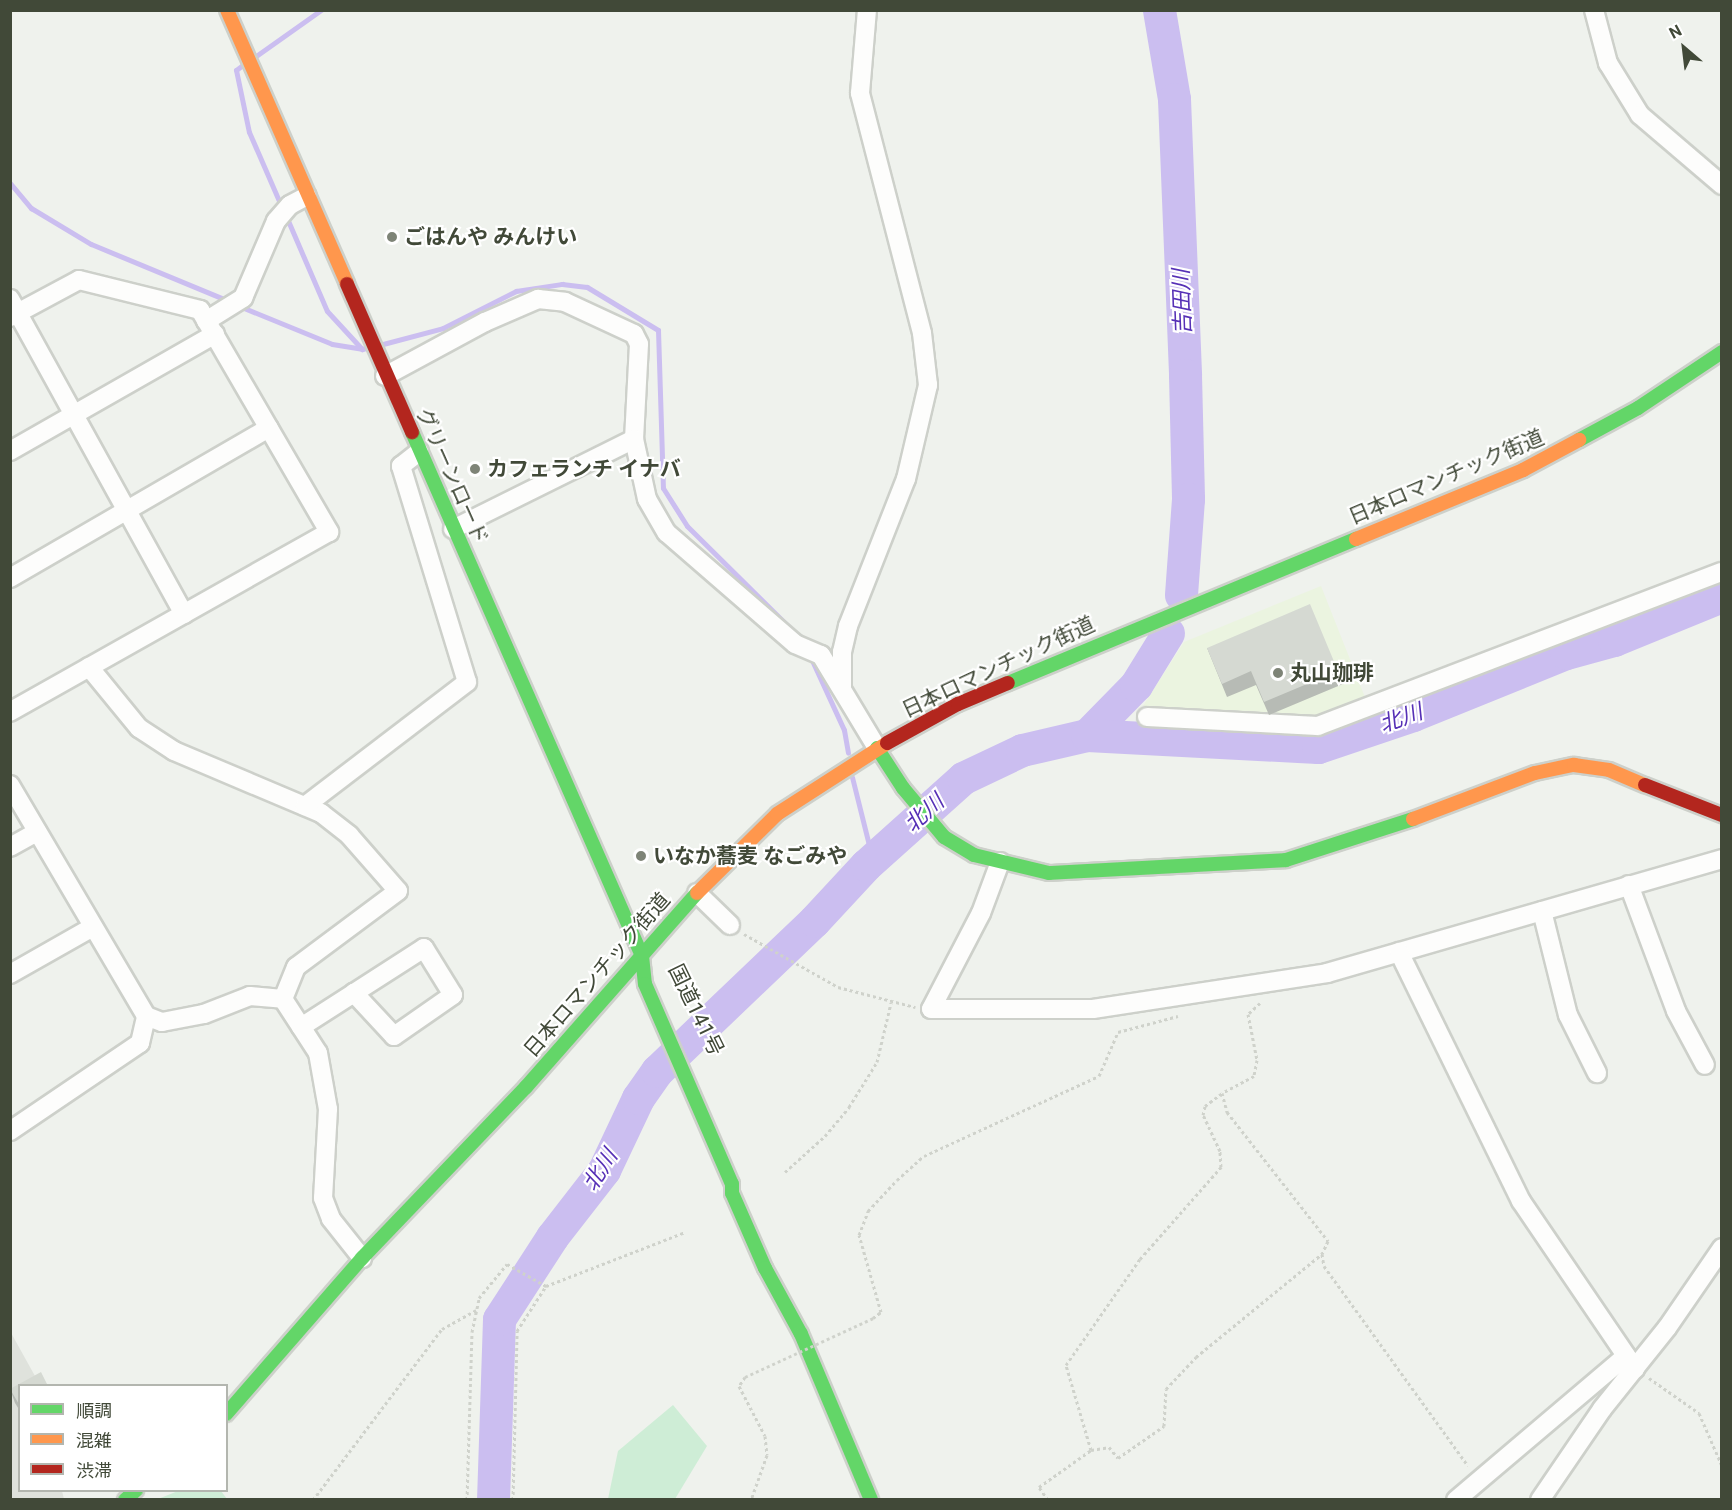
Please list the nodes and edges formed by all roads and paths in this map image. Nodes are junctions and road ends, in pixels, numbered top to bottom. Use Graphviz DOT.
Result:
graph roads {
  1 [pos="227,10"];
  2 [pos="867,10"];
  3 [pos="1594,10"];
  4 [pos="1722,185"];
  5 [pos="307,196"];
  6 [pos="13,310"];
  7 [pos="211,327"];
  8 [pos="1722,352"];
  9 [pos="385,376"];
  10 [pos="74,415"];
  11 [pos="269,428"];
  12 [pos="634,439"];
  13 [pos="10,451"];
  14 [pos="419,452"];
  15 [pos="127,510"];
  16 [pos="453,529"];
  17 [pos="1722,572"];
  18 [pos="10,578"];
  19 [pos="184,614"];
  20 [pos="89,667"];
  21 [pos="842,688"];
  22 [pos="10,712"];
  23 [pos="1147,717"];
  24 [pos="877,748"];
  25 [pos="10,785"];
  26 [pos="305,806"];
  27 [pos="1722,815"];
  28 [pos="37,832"];
  29 [pos="10,847"];
  30 [pos="1721,860"];
  31 [pos="1000,862"];
  32 [pos="1629,885"];
  33 [pos="697,893"];
  34 [pos="1542,911"];
  35 [pos="730,925"];
  36 [pos="91,928"];
  37 [pos="1399,952"];
  38 [pos="642,956"];
  39 [pos="10,974"];
  40 [pos="660,979"];
  41 [pos="354,993"];
  42 [pos="283,999"];
  43 [pos="1262,1000"];
  44 [pos="891,1003"];
  45 [pos="931,1010"];
  46 [pos="1182,1014"];
  47 [pos="146,1017"];
  48 [pos="301,1027"];
  49 [pos="1705,1065"];
  50 [pos="1597,1073"];
  51 [pos="1222,1092"];
  52 [pos="10,1131"];
  53 [pos="784,1172"];
  54 [pos="685,1232"];
  55 [pos="1722,1248"];
  56 [pos="1322,1254"];
  57 [pos="362,1258"];
  58 [pos="788,1276"];
  59 [pos="546,1286"];
  60 [pos="477,1310"];
  61 [pos="801,1334"];
  62 [pos="1631,1362"];
  63 [pos="228,1412"];
  64 [pos="1090,1450"];
  65 [pos="1722,1466"];
  66 [pos="1478,1480"];
  67 [pos="313,1500"];
  68 [pos="467,1500"];
  69 [pos="513,1500"];
  70 [pos="751,1500"];
  71 [pos="871,1500"];
  72 [pos="1048,1500"];
  73 [pos="1456,1500"];
  74 [pos="1540,1500"];
  1 -- 5 [label="main road, グリーンロード"];
  2 -- 21 [label="street"];
  3 -- 4 [label="street"];
  5 -- 7 [label="street"];
  5 -- 9 [label="main road, グリーンロード"];
  6 -- 7 [label="street"];
  6 -- 10 [label="street"];
  7 -- 10 [label="street"];
  7 -- 11 [label="street"];
  8 -- 24 [label="main road, 日本ロマンチック街道"];
  9 -- 12 [label="street"];
  9 -- 14 [label="main road, グリーンロード"];
  10 -- 13 [label="street"];
  10 -- 15 [label="street"];
  11 -- 15 [label="street"];
  11 -- 19 [label="street"];
  12 -- 16 [label="street"];
  12 -- 21 [label="street"];
  14 -- 16 [label="main road, グリーンロード"];
  14 -- 26 [label="street"];
  15 -- 18 [label="street"];
  15 -- 19 [label="street"];
  16 -- 38 [label="main road, グリーンロード"];
  17 -- 23 [label="street"];
  19 -- 20 [label="street"];
  20 -- 22 [label="street"];
  20 -- 26 [label="street"];
  21 -- 24 [label="street"];
  24 -- 31 [label="main road"];
  24 -- 33 [label="main road, 日本ロマンチック街道"];
  25 -- 28 [label="street"];
  26 -- 42 [label="street"];
  27 -- 31 [label="main road"];
  28 -- 29 [label="street"];
  28 -- 36 [label="street"];
  30 -- 32 [label="street"];
  31 -- 45 [label="street"];
  32 -- 34 [label="street"];
  32 -- 49 [label="street"];
  33 -- 35 [label="street"];
  33 -- 38 [label="main road, 日本ロマンチック街道"];
  34 -- 37 [label="street"];
  34 -- 50 [label="street"];
  35 -- 44 [label="path"];
  36 -- 39 [label="street"];
  36 -- 47 [label="street"];
  37 -- 45 [label="street"];
  37 -- 62 [label="street"];
  38 -- 40 [label="main road, 国道141号"];
  38 -- 57 [label="main road, 日本ロマンチック街道"];
  38 -- 61 [label="main road, 国道141号"];
  41 -- 41 [label="street"];
  41 -- 48 [label="street"];
  42 -- 47 [label="street"];
  42 -- 48 [label="street"];
  43 -- 51 [label="path"];
  44 -- 45 [label="path"];
  44 -- 53 [label="path"];
  46 -- 70 [label="path, bridge"];
  47 -- 52 [label="street"];
  48 -- 57 [label="street"];
  51 -- 56 [label="path"];
  51 -- 64 [label="path"];
  54 -- 59 [label="path"];
  55 -- 62 [label="street"];
  56 -- 64 [label="path"];
  56 -- 66 [label="path"];
  57 -- 63 [label="main road, 日本ロマンチック街道"];
  58 -- 61 [label="main road, 国道141号"];
  59 -- 60 [label="path"];
  59 -- 69 [label="path"];
  60 -- 67 [label="path"];
  60 -- 68 [label="path"];
  61 -- 71 [label="main road, 国道141号"];
  62 -- 65 [label="path"];
  62 -- 66 [label="street"];
  62 -- 74 [label="street"];
  64 -- 72 [label="path"];
  66 -- 73 [label="street"];
}
